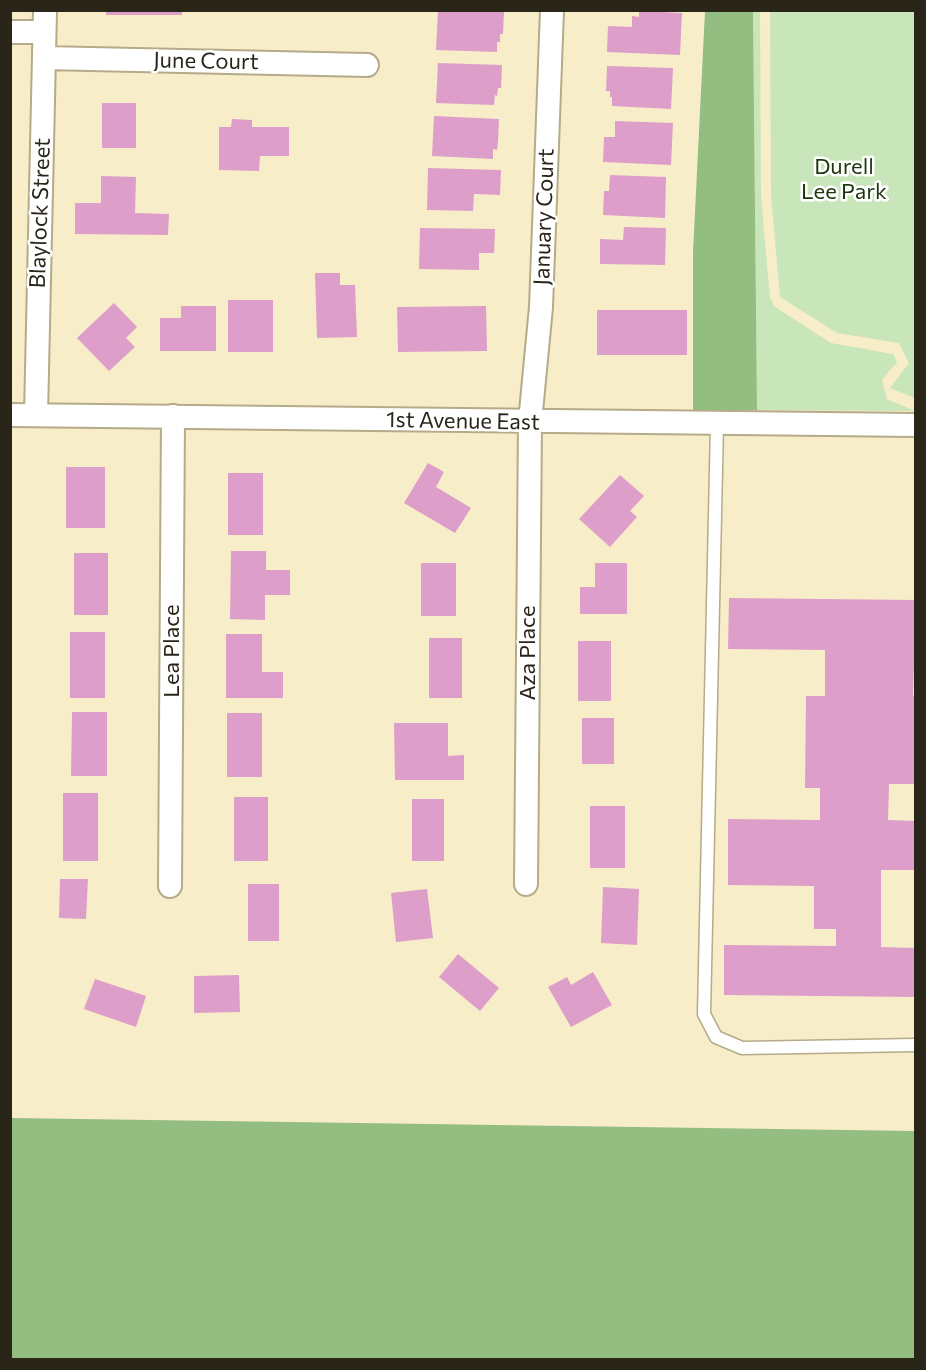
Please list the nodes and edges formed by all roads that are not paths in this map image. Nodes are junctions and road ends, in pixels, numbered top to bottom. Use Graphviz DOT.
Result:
graph roads {
  1 [pos="552,10"];
  2 [pos="45,21"];
  3 [pos="10,32"];
  4 [pos="44,58"];
  5 [pos="368,65"];
  6 [pos="10,415"];
  7 [pos="36,415"];
  8 [pos="173,416"];
  9 [pos="530,422"];
  10 [pos="717,424"];
  11 [pos="915,425"];
  12 [pos="526,884"];
  13 [pos="170,886"];
  14 [pos="915,1045"];
  1 -- 9 [label="street, January Court"];
  2 -- 3 [label="street"];
  2 -- 4 [label="street, Blaylock Street"];
  4 -- 5 [label="street, June Court"];
  4 -- 7 [label="street, Blaylock Street"];
  6 -- 7 [label="street, 1st Avenue East"];
  7 -- 8 [label="street, 1st Avenue East"];
  8 -- 9 [label="street, 1st Avenue East"];
  8 -- 13 [label="street, Lea Place"];
  9 -- 10 [label="street, 1st Avenue East"];
  9 -- 12 [label="street, Aza Place"];
  10 -- 11 [label="street, 1st Avenue East"];
  10 -- 14 [label="lane"];
}
